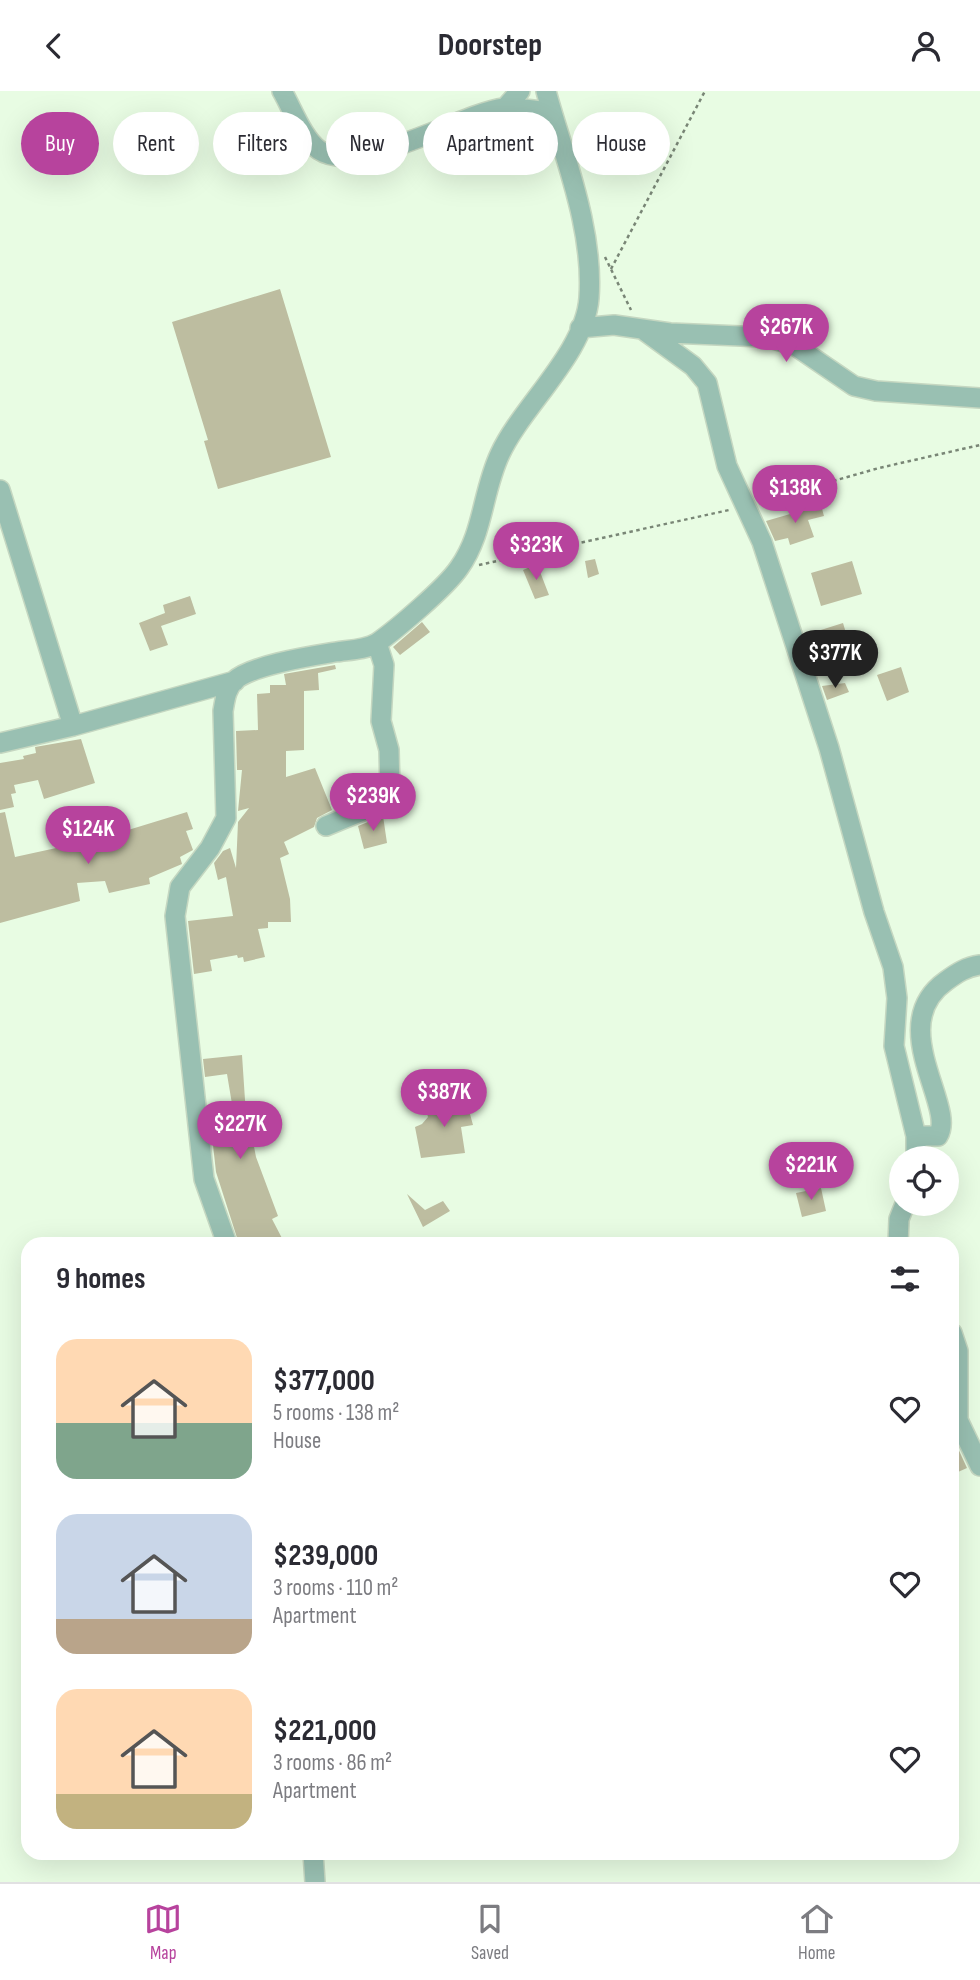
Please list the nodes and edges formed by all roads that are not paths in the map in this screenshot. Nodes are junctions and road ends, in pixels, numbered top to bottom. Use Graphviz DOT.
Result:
graph roads {
  1 [pos="282,91"];
  2 [pos="520,91"];
  3 [pos="546,91"];
  4 [pos="505,108"];
  5 [pos="552,112"];
  6 [pos="558,133"];
  7 [pos="580,328"];
  8 [pos="645,331"];
  9 [pos="980,398"];
  10 [pos="0,490"];
  11 [pos="377,643"];
  12 [pos="234,681"];
  13 [pos="73,726"];
  14 [pos="0,743"];
  15 [pos="326,826"];
  16 [pos="980,965"];
  17 [pos="916,1136"];
  18 [pos="916,1146"];
  19 [pos="900,1216"];
  20 [pos="225,1237"];
  21 [pos="898,1237"];
  22 [pos="959,1422"];
  23 [pos="980,1466"];
  24 [pos="313,1860"];
  25 [pos="315,1882"];
  1 -- 4 [label="street"];
  2 -- 4 [label="street"];
  3 -- 5 [label="street"];
  4 -- 5 [label="street"];
  6 -- 7 [label="street"];
  7 -- 8 [label="street"];
  7 -- 11 [label="street"];
  8 -- 9 [label="street"];
  8 -- 17 [label="street"];
  10 -- 13 [label="street"];
  11 -- 12 [label="street"];
  11 -- 15 [label="street"];
  12 -- 13 [label="street"];
  12 -- 20 [label="street"];
  13 -- 14 [label="street"];
  16 -- 17 [label="street"];
  17 -- 18 [label="street"];
  19 -- 21 [label="street"];
  22 -- 23 [label="street"];
  24 -- 25 [label="street"];
}
